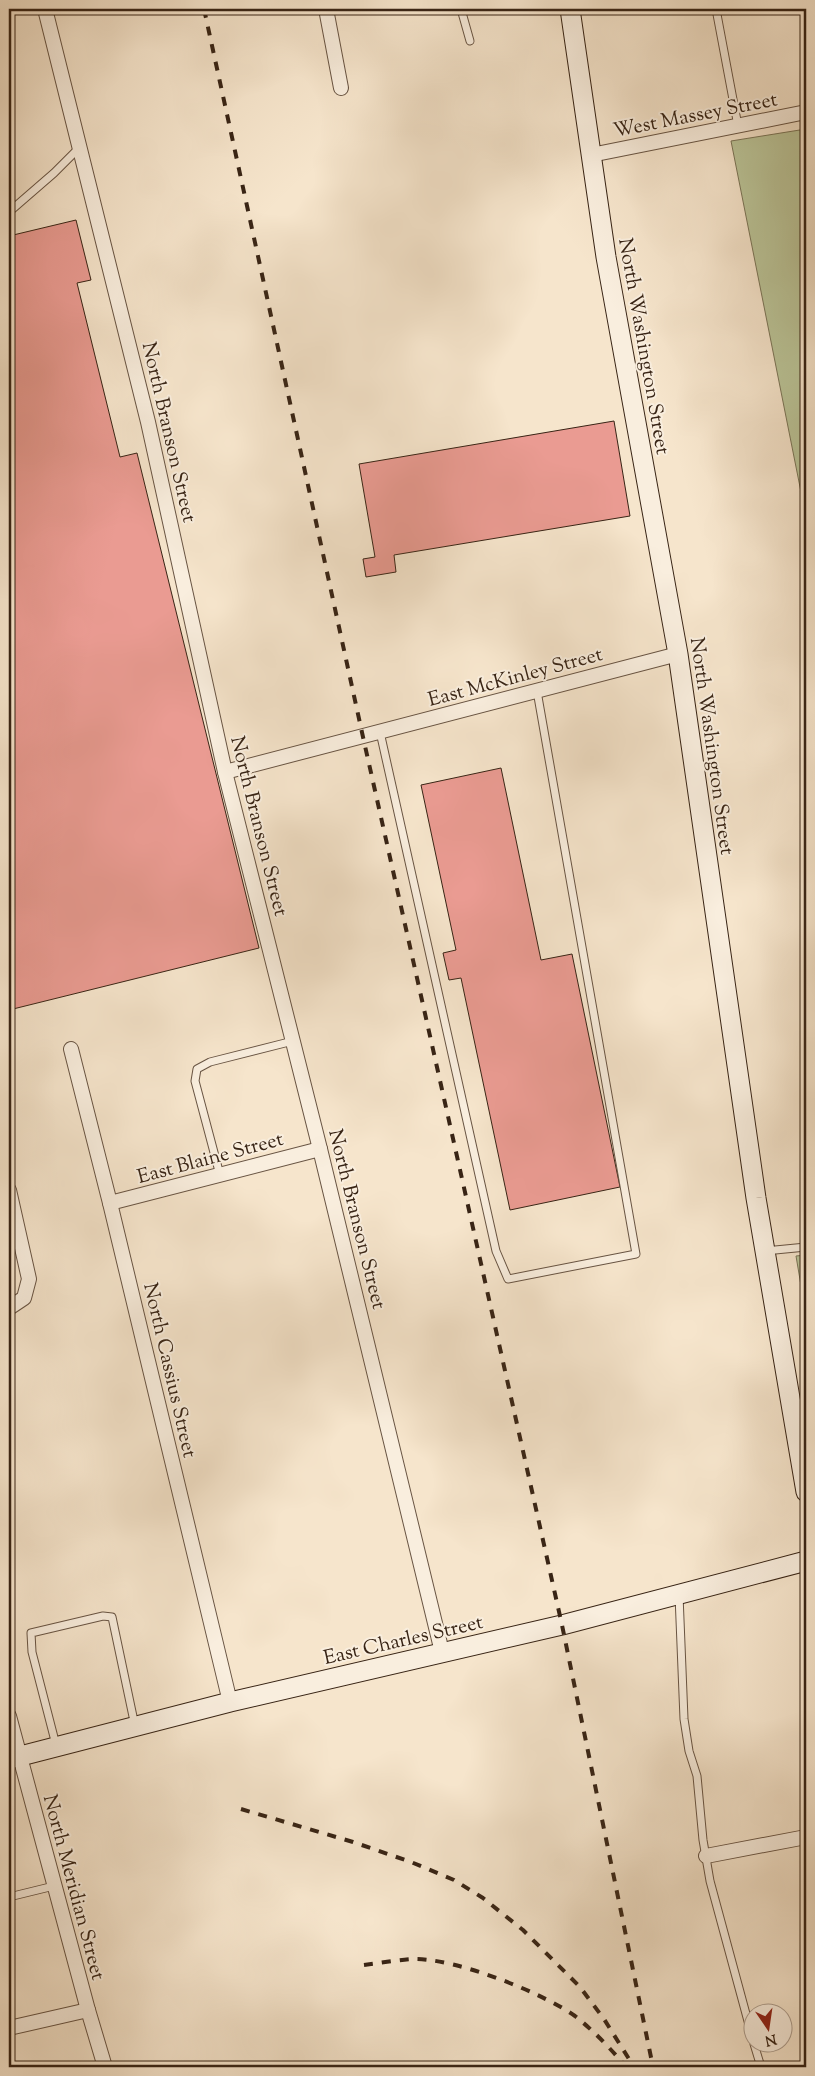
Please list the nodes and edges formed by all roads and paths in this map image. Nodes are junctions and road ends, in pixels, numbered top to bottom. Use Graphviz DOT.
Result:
graph roads {
  1 [pos="45,9"];
  2 [pos="326,9"];
  3 [pos="461,9"];
  4 [pos="570,9"];
  5 [pos="716,9"];
  6 [pos="470,42"];
  7 [pos="341,88"];
  8 [pos="806,112"];
  9 [pos="738,126"];
  10 [pos="79,147"];
  11 [pos="591,155"];
  12 [pos="9,212"];
  13 [pos="678,654"];
  14 [pos="537,691"];
  15 [pos="380,732"];
  16 [pos="225,772"];
  17 [pos="293,1041"];
  18 [pos="71,1049"];
  19 [pos="320,1149"];
  20 [pos="220,1175"];
  21 [pos="9,1190"];
  22 [pos="110,1203"];
  23 [pos="806,1247"];
  24 [pos="765,1251"];
  25 [pos="9,1308"];
  26 [pos="806,1492"];
  27 [pos="806,1561"];
  28 [pos="679,1594"];
  29 [pos="442,1652"];
  30 [pos="230,1702"];
  31 [pos="9,1716"];
  32 [pos="135,1726"];
  33 [pos="56,1746"];
  34 [pos="14,1757"];
  35 [pos="806,1837"];
  36 [pos="706,1856"];
  37 [pos="54,1886"];
  38 [pos="9,1898"];
  39 [pos="743,2004"];
  40 [pos="88,2010"];
  41 [pos="9,2028"];
  42 [pos="757,2054"];
  43 [pos="105,2067"];
  44 [pos="761,2067"];
  1 -- 10 [label="street, North Branson Street"];
  2 -- 7 [label="street"];
  3 -- 6 [label="lane"];
  4 -- 11 [label="street, North Washington Street"];
  5 -- 9 [label="lane"];
  8 -- 9 [label="street, West Massey Street"];
  9 -- 11 [label="street, West Massey Street"];
  10 -- 12 [label="lane"];
  10 -- 16 [label="street, North Branson Street"];
  11 -- 13 [label="street, North Washington Street"];
  13 -- 14 [label="street, East McKinley Street"];
  13 -- 24 [label="street, North Washington Street"];
  14 -- 15 [label="street, East McKinley Street"];
  14 -- 15 [label="lane"];
  15 -- 16 [label="street, East McKinley Street"];
  16 -- 17 [label="street, North Branson Street"];
  17 -- 19 [label="street, North Branson Street"];
  17 -- 20 [label="lane"];
  18 -- 22 [label="street, North Cassius Street"];
  19 -- 20 [label="street, East Blaine Street"];
  19 -- 29 [label="street, North Branson Street"];
  20 -- 22 [label="street, East Blaine Street"];
  21 -- 25 [label="street"];
  22 -- 30 [label="street, North Cassius Street"];
  23 -- 24 [label="lane"];
  24 -- 26 [label="street, North Washington Street"];
  27 -- 28 [label="street, East Charles Street"];
  28 -- 29 [label="street, East Charles Street"];
  28 -- 36 [label="lane"];
  29 -- 30 [label="street, East Charles Street"];
  30 -- 32 [label="street, East Charles Street"];
  31 -- 34 [label="street, North Meridian Street"];
  32 -- 33 [label="street, East Charles Street"];
  32 -- 33 [label="lane"];
  33 -- 34 [label="street, East Charles Street"];
  34 -- 37 [label="street, North Meridian Street"];
  35 -- 36 [label="street"];
  36 -- 39 [label="lane"];
  37 -- 38 [label="lane"];
  37 -- 40 [label="street, North Meridian Street"];
  40 -- 41 [label="street"];
  40 -- 43 [label="street, North Meridian Street"];
  42 -- 44 [label="lane"];
}
